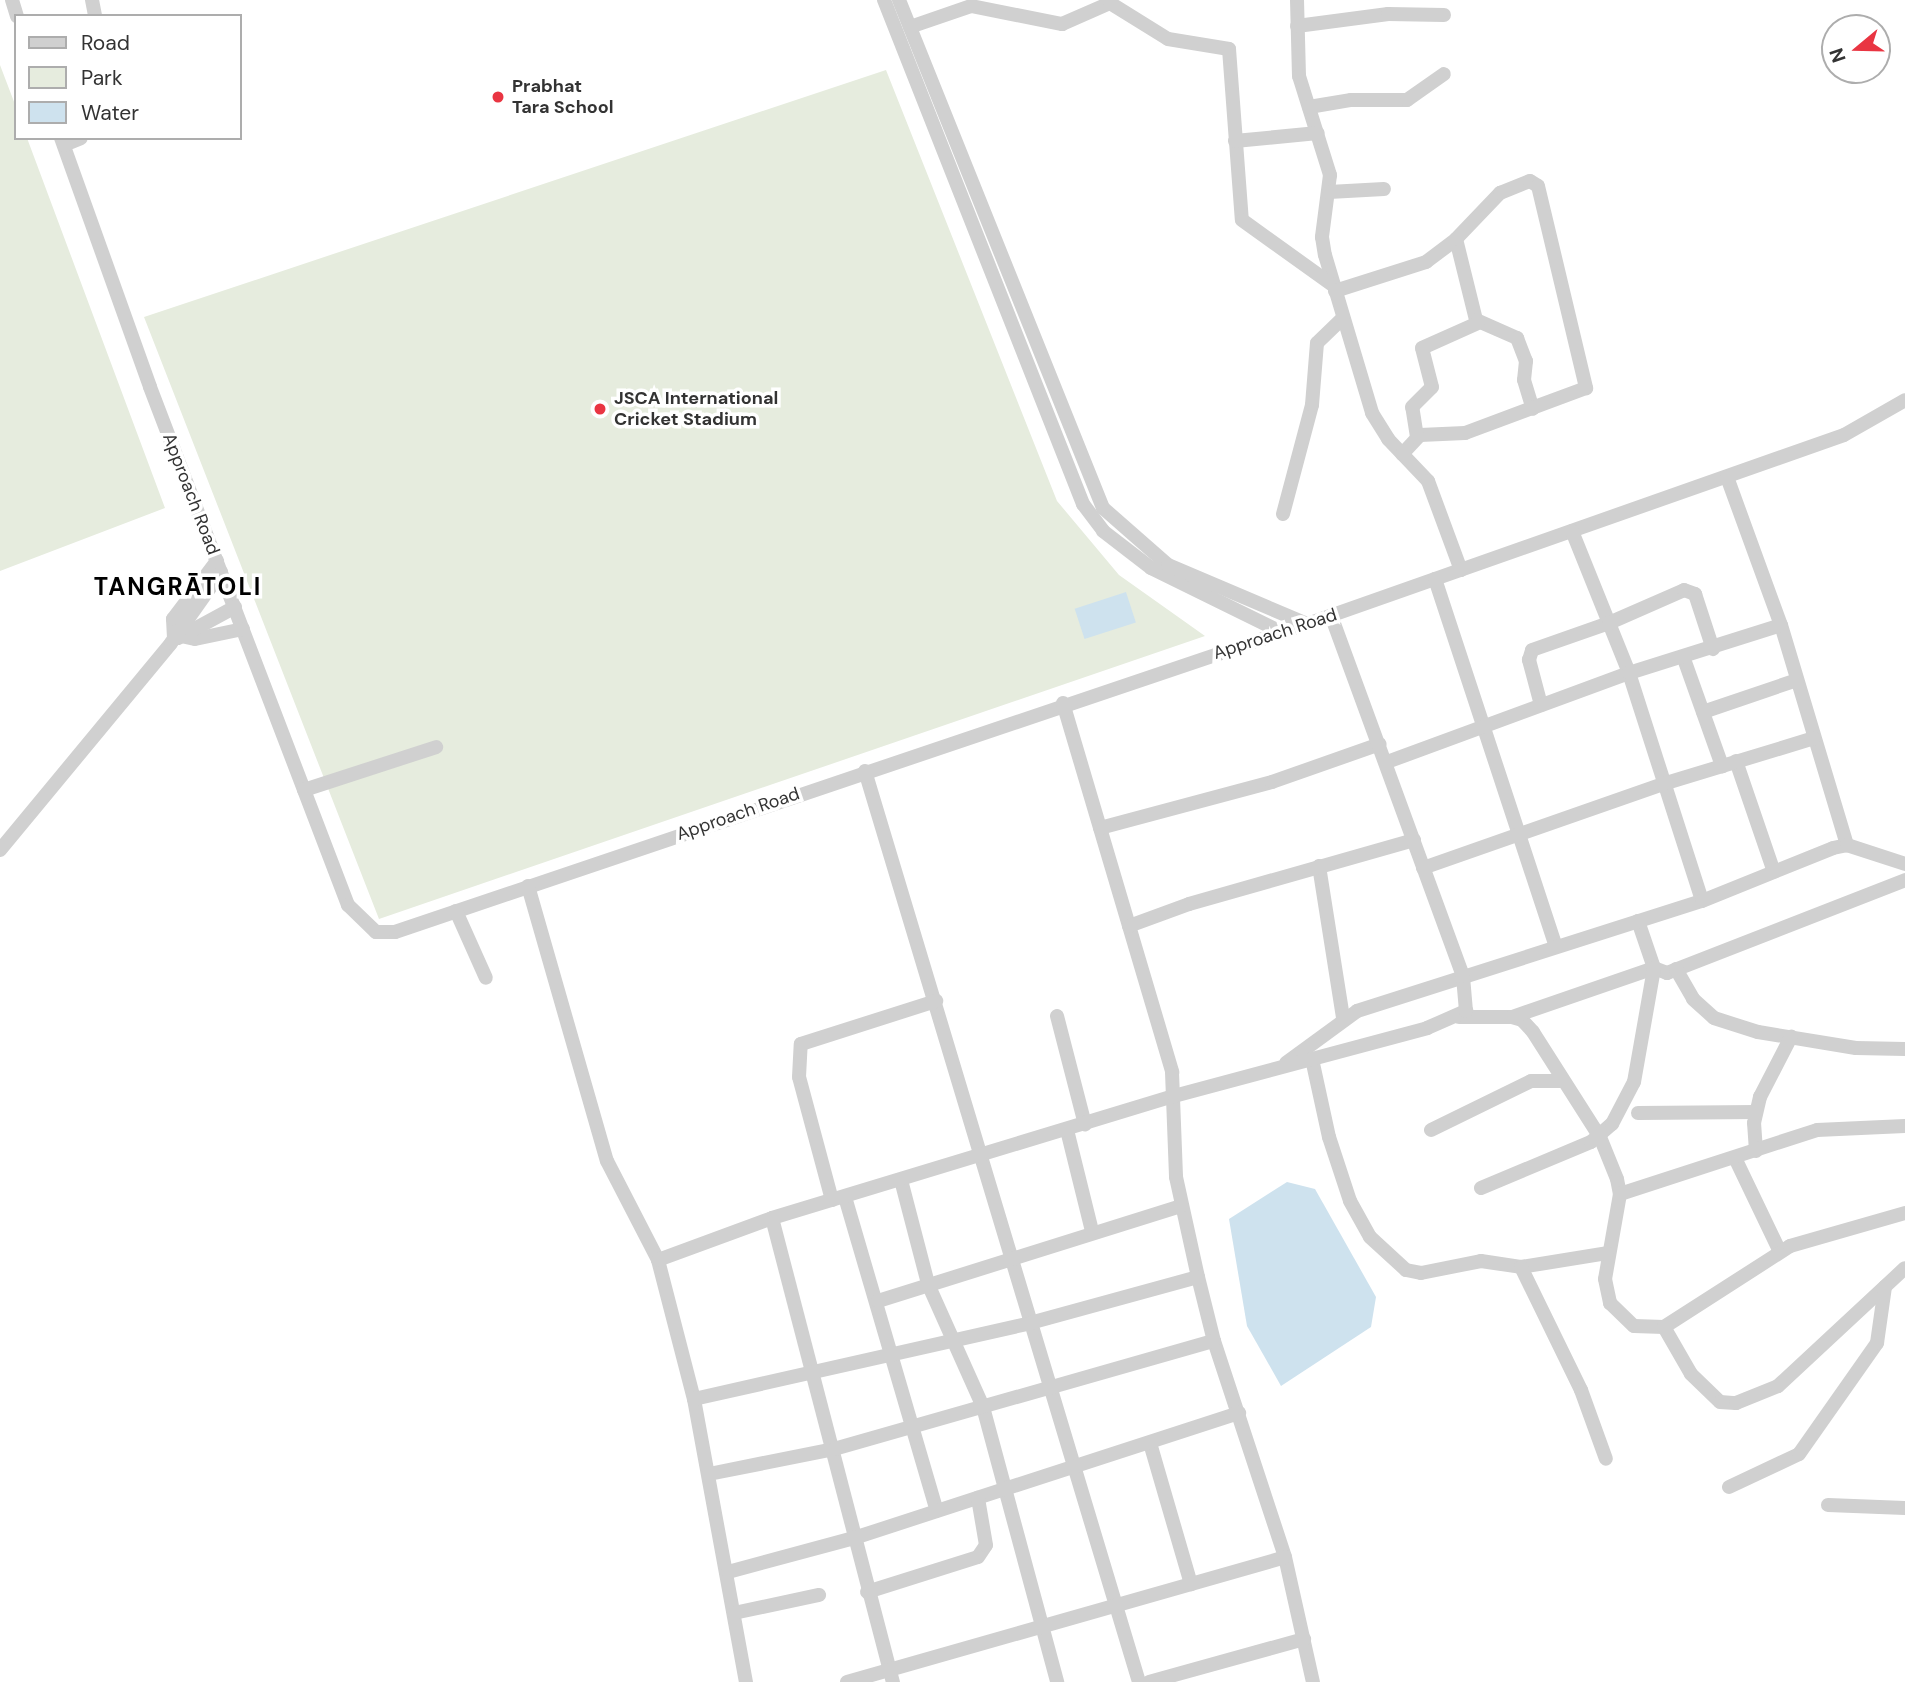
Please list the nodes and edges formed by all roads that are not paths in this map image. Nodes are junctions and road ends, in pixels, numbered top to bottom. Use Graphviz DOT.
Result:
graph roads {
  1 [pos="884,0"];
  2 [pos="899,0"];
  3 [pos="1297,0"];
  4 [pos="1444,15"];
  5 [pos="1297,26"];
  6 [pos="910,27"];
  7 [pos="1444,74"];
  8 [pos="1309,107"];
  9 [pos="1318,133"];
  10 [pos="1235,141"];
  11 [pos="63,142"];
  12 [pos="1384,189"];
  13 [pos="1329,192"];
  14 [pos="1456,239"];
  15 [pos="1334,288"];
  16 [pos="1343,318"];
  17 [pos="1478,323"];
  18 [pos="1905,400"];
  19 [pos="1533,409"];
  20 [pos="1417,437"];
  21 [pos="1402,454"];
  22 [pos="1727,477"];
  23 [pos="1283,514"];
  24 [pos="1572,531"];
  25 [pos="219,567"];
  26 [pos="1461,570"];
  27 [pos="1435,579"];
  28 [pos="235,607"];
  29 [pos="1331,615"];
  30 [pos="1307,624"];
  31 [pos="1609,624"];
  32 [pos="1781,625"];
  33 [pos="243,629"];
  34 [pos="1281,632"];
  35 [pos="175,639"];
  36 [pos="1713,649"];
  37 [pos="1684,659"];
  38 [pos="1629,673"];
  39 [pos="1797,680"];
  40 [pos="1063,703"];
  41 [pos="1541,705"];
  42 [pos="1703,712"];
  43 [pos="1483,729"];
  44 [pos="1814,738"];
  45 [pos="1380,744"];
  46 [pos="436,747"];
  47 [pos="1387,762"];
  48 [pos="1729,764"];
  49 [pos="865,771"];
  50 [pos="1662,784"];
  51 [pos="304,790"];
  52 [pos="1100,828"];
  53 [pos="1518,837"];
  54 [pos="1414,840"];
  55 [pos="1847,845"];
  56 [pos="0,850"];
  57 [pos="1905,863"];
  58 [pos="1319,866"];
  59 [pos="1423,868"];
  60 [pos="1774,872"];
  61 [pos="1904,882"];
  62 [pos="528,886"];
  63 [pos="1702,901"];
  64 [pos="456,911"];
  65 [pos="1638,921"];
  66 [pos="1129,926"];
  67 [pos="1556,947"];
  68 [pos="1654,968"];
  69 [pos="1676,969"];
  70 [pos="1463,976"];
  71 [pos="486,978"];
  72 [pos="936,1001"];
  73 [pos="1057,1016"];
  74 [pos="1343,1017"];
  75 [pos="1459,1017"];
  76 [pos="1512,1017"];
  77 [pos="1791,1037"];
  78 [pos="1905,1049"];
  79 [pos="1312,1059"];
  80 [pos="1280,1068"];
  81 [pos="1563,1081"];
  82 [pos="1174,1096"];
  83 [pos="1756,1112"];
  84 [pos="1638,1113"];
  85 [pos="1085,1124"];
  86 [pos="1905,1126"];
  87 [pos="1068,1130"];
  88 [pos="1431,1130"];
  89 [pos="1600,1137"];
  90 [pos="1756,1151"];
  91 [pos="981,1157"];
  92 [pos="1735,1158"];
  93 [pos="901,1180"];
  94 [pos="1481,1188"];
  95 [pos="1619,1194"];
  96 [pos="839,1198"];
  97 [pos="1182,1206"];
  98 [pos="1905,1213"];
  99 [pos="772,1218"];
  100 [pos="1092,1231"];
  101 [pos="1780,1252"];
  102 [pos="1607,1253"];
  103 [pos="1011,1256"];
  104 [pos="658,1260"];
  105 [pos="1521,1267"];
  106 [pos="1905,1268"];
  107 [pos="1198,1277"];
  108 [pos="928,1284"];
  109 [pos="1885,1287"];
  110 [pos="877,1301"];
  111 [pos="1030,1323"];
  112 [pos="1664,1327"];
  113 [pos="1214,1341"];
  114 [pos="952,1342"];
  115 [pos="895,1355"];
  116 [pos="815,1373"];
  117 [pos="1051,1385"];
  118 [pos="694,1399"];
  119 [pos="983,1407"];
  120 [pos="1239,1413"];
  121 [pos="914,1426"];
  122 [pos="1150,1443"];
  123 [pos="834,1449"];
  124 [pos="1606,1459"];
  125 [pos="1076,1467"];
  126 [pos="709,1474"];
  127 [pos="1728,1487"];
  128 [pos="1005,1490"];
  129 [pos="978,1498"];
  130 [pos="1828,1505"];
  131 [pos="1905,1508"];
  132 [pos="937,1511"];
  133 [pos="854,1538"];
  134 [pos="1285,1557"];
  135 [pos="727,1572"];
  136 [pos="1191,1584"];
  137 [pos="867,1592"];
  138 [pos="819,1595"];
  139 [pos="1116,1606"];
  140 [pos="734,1613"];
  141 [pos="1042,1628"];
  142 [pos="1304,1639"];
  143 [pos="891,1676"];
  144 [pos="746,1682"];
  145 [pos="846,1682"];
  146 [pos="1057,1682"];
  147 [pos="1139,1682"];
  148 [pos="1149,1682"];
  149 [pos="1313,1682"];
  1 -- 34 [label="street"];
  2 -- 6 [label="street"];
  3 -- 5 [label="street"];
  4 -- 5 [label="street"];
  5 -- 8 [label="street"];
  6 -- 10 [label="street"];
  6 -- 30 [label="street"];
  7 -- 8 [label="street"];
  8 -- 9 [label="street"];
  9 -- 10 [label="street"];
  9 -- 13 [label="street"];
  10 -- 15 [label="street"];
  11 -- 25 [label="street, Approach Road"];
  12 -- 13 [label="street"];
  13 -- 15 [label="street"];
  14 -- 15 [label="street"];
  14 -- 17 [label="street"];
  14 -- 19 [label="street"];
  15 -- 16 [label="street"];
  16 -- 21 [label="street"];
  16 -- 23 [label="street"];
  17 -- 19 [label="street"];
  17 -- 20 [label="street"];
  18 -- 22 [label="street, Approach Road"];
  19 -- 20 [label="street"];
  20 -- 21 [label="street"];
  21 -- 26 [label="street"];
  22 -- 24 [label="street, Approach Road"];
  22 -- 32 [label="street"];
  24 -- 26 [label="street, Approach Road"];
  24 -- 31 [label="street"];
  25 -- 28 [label="street, Approach Road"];
  25 -- 35 [label="street"];
  26 -- 27 [label="street, Approach Road"];
  27 -- 29 [label="street, Approach Road"];
  27 -- 43 [label="street"];
  28 -- 33 [label="street, Approach Road"];
  28 -- 35 [label="street"];
  29 -- 30 [label="street, Approach Road"];
  29 -- 45 [label="street"];
  30 -- 34 [label="street, Approach Road"];
  31 -- 36 [label="street"];
  31 -- 38 [label="street"];
  31 -- 41 [label="street"];
  32 -- 36 [label="street"];
  32 -- 39 [label="street"];
  33 -- 35 [label="street"];
  33 -- 51 [label="street, Approach Road"];
  34 -- 40 [label="street, Approach Road"];
  35 -- 56 [label="street"];
  36 -- 37 [label="street"];
  37 -- 38 [label="street"];
  37 -- 42 [label="street"];
  38 -- 41 [label="street"];
  38 -- 50 [label="street"];
  39 -- 42 [label="street"];
  39 -- 44 [label="street"];
  40 -- 49 [label="street, Approach Road"];
  40 -- 52 [label="street"];
  41 -- 43 [label="street"];
  42 -- 48 [label="street"];
  43 -- 47 [label="street"];
  43 -- 53 [label="street"];
  44 -- 48 [label="street"];
  44 -- 55 [label="street"];
  45 -- 47 [label="street"];
  45 -- 52 [label="street"];
  46 -- 51 [label="street"];
  47 -- 54 [label="street"];
  48 -- 50 [label="street"];
  48 -- 60 [label="street"];
  49 -- 62 [label="street, Approach Road"];
  49 -- 72 [label="street"];
  50 -- 53 [label="street"];
  50 -- 63 [label="street"];
  51 -- 64 [label="street, Approach Road"];
  52 -- 66 [label="street"];
  53 -- 59 [label="street"];
  53 -- 67 [label="street"];
  54 -- 58 [label="street"];
  54 -- 59 [label="street"];
  55 -- 57 [label="street"];
  55 -- 60 [label="street"];
  58 -- 66 [label="street"];
  58 -- 74 [label="street"];
  59 -- 70 [label="street"];
  60 -- 63 [label="street"];
  61 -- 69 [label="street"];
  62 -- 64 [label="street, Approach Road"];
  62 -- 104 [label="street"];
  63 -- 65 [label="street"];
  64 -- 71 [label="street"];
  65 -- 67 [label="street"];
  65 -- 68 [label="street"];
  66 -- 82 [label="street"];
  67 -- 70 [label="street"];
  68 -- 69 [label="street"];
  68 -- 76 [label="street"];
  68 -- 89 [label="street"];
  69 -- 77 [label="street"];
  70 -- 74 [label="street"];
  70 -- 75 [label="street"];
  72 -- 91 [label="street"];
  72 -- 96 [label="street"];
  73 -- 85 [label="street"];
  74 -- 80 [label="street"];
  75 -- 76 [label="street"];
  75 -- 79 [label="street"];
  76 -- 81 [label="street"];
  77 -- 78 [label="street"];
  77 -- 83 [label="street"];
  79 -- 80 [label="street"];
  79 -- 105 [label="street"];
  80 -- 82 [label="street"];
  81 -- 88 [label="street"];
  81 -- 89 [label="street"];
  82 -- 85 [label="street"];
  82 -- 97 [label="street"];
  83 -- 84 [label="street"];
  83 -- 90 [label="street"];
  85 -- 87 [label="street"];
  86 -- 90 [label="street"];
  87 -- 91 [label="street"];
  87 -- 100 [label="street"];
  89 -- 94 [label="street"];
  89 -- 95 [label="street"];
  90 -- 92 [label="street"];
  91 -- 93 [label="street"];
  91 -- 103 [label="street"];
  92 -- 95 [label="street"];
  92 -- 101 [label="street"];
  93 -- 96 [label="street"];
  93 -- 108 [label="street"];
  95 -- 102 [label="street"];
  96 -- 99 [label="street"];
  96 -- 110 [label="street"];
  97 -- 100 [label="street"];
  97 -- 107 [label="street"];
  98 -- 101 [label="street"];
  99 -- 104 [label="street"];
  99 -- 116 [label="street"];
  100 -- 103 [label="street"];
  101 -- 112 [label="street"];
  102 -- 105 [label="street"];
  102 -- 112 [label="street"];
  103 -- 108 [label="street"];
  103 -- 111 [label="street"];
  104 -- 118 [label="street"];
  105 -- 124 [label="street"];
  106 -- 109 [label="street"];
  107 -- 111 [label="street"];
  107 -- 113 [label="street"];
  108 -- 110 [label="street"];
  108 -- 114 [label="street"];
  109 -- 112 [label="street"];
  109 -- 127 [label="street"];
  110 -- 115 [label="street"];
  111 -- 114 [label="street"];
  111 -- 117 [label="street"];
  113 -- 117 [label="street"];
  113 -- 120 [label="street"];
  114 -- 115 [label="street"];
  114 -- 119 [label="street"];
  115 -- 116 [label="street"];
  115 -- 121 [label="street"];
  116 -- 118 [label="street"];
  116 -- 123 [label="street"];
  117 -- 119 [label="street"];
  117 -- 125 [label="street"];
  118 -- 126 [label="street"];
  119 -- 121 [label="street"];
  119 -- 128 [label="street"];
  120 -- 122 [label="street"];
  120 -- 134 [label="street"];
  121 -- 123 [label="street"];
  121 -- 132 [label="street"];
  122 -- 125 [label="street"];
  122 -- 136 [label="street"];
  123 -- 126 [label="street"];
  123 -- 133 [label="street"];
  125 -- 128 [label="street"];
  125 -- 139 [label="street"];
  126 -- 135 [label="street"];
  128 -- 129 [label="street"];
  128 -- 141 [label="street"];
  129 -- 132 [label="street"];
  129 -- 137 [label="street"];
  130 -- 131 [label="street"];
  132 -- 133 [label="street"];
  133 -- 135 [label="street"];
  133 -- 137 [label="street"];
  134 -- 136 [label="street"];
  134 -- 142 [label="street"];
  135 -- 140 [label="street"];
  136 -- 139 [label="street"];
  137 -- 143 [label="street"];
  138 -- 140 [label="street"];
  139 -- 141 [label="street"];
  139 -- 147 [label="street"];
  140 -- 144 [label="street"];
  141 -- 143 [label="street"];
  141 -- 146 [label="street"];
  142 -- 148 [label="street"];
  142 -- 149 [label="street"];
  143 -- 145 [label="street"];
}
